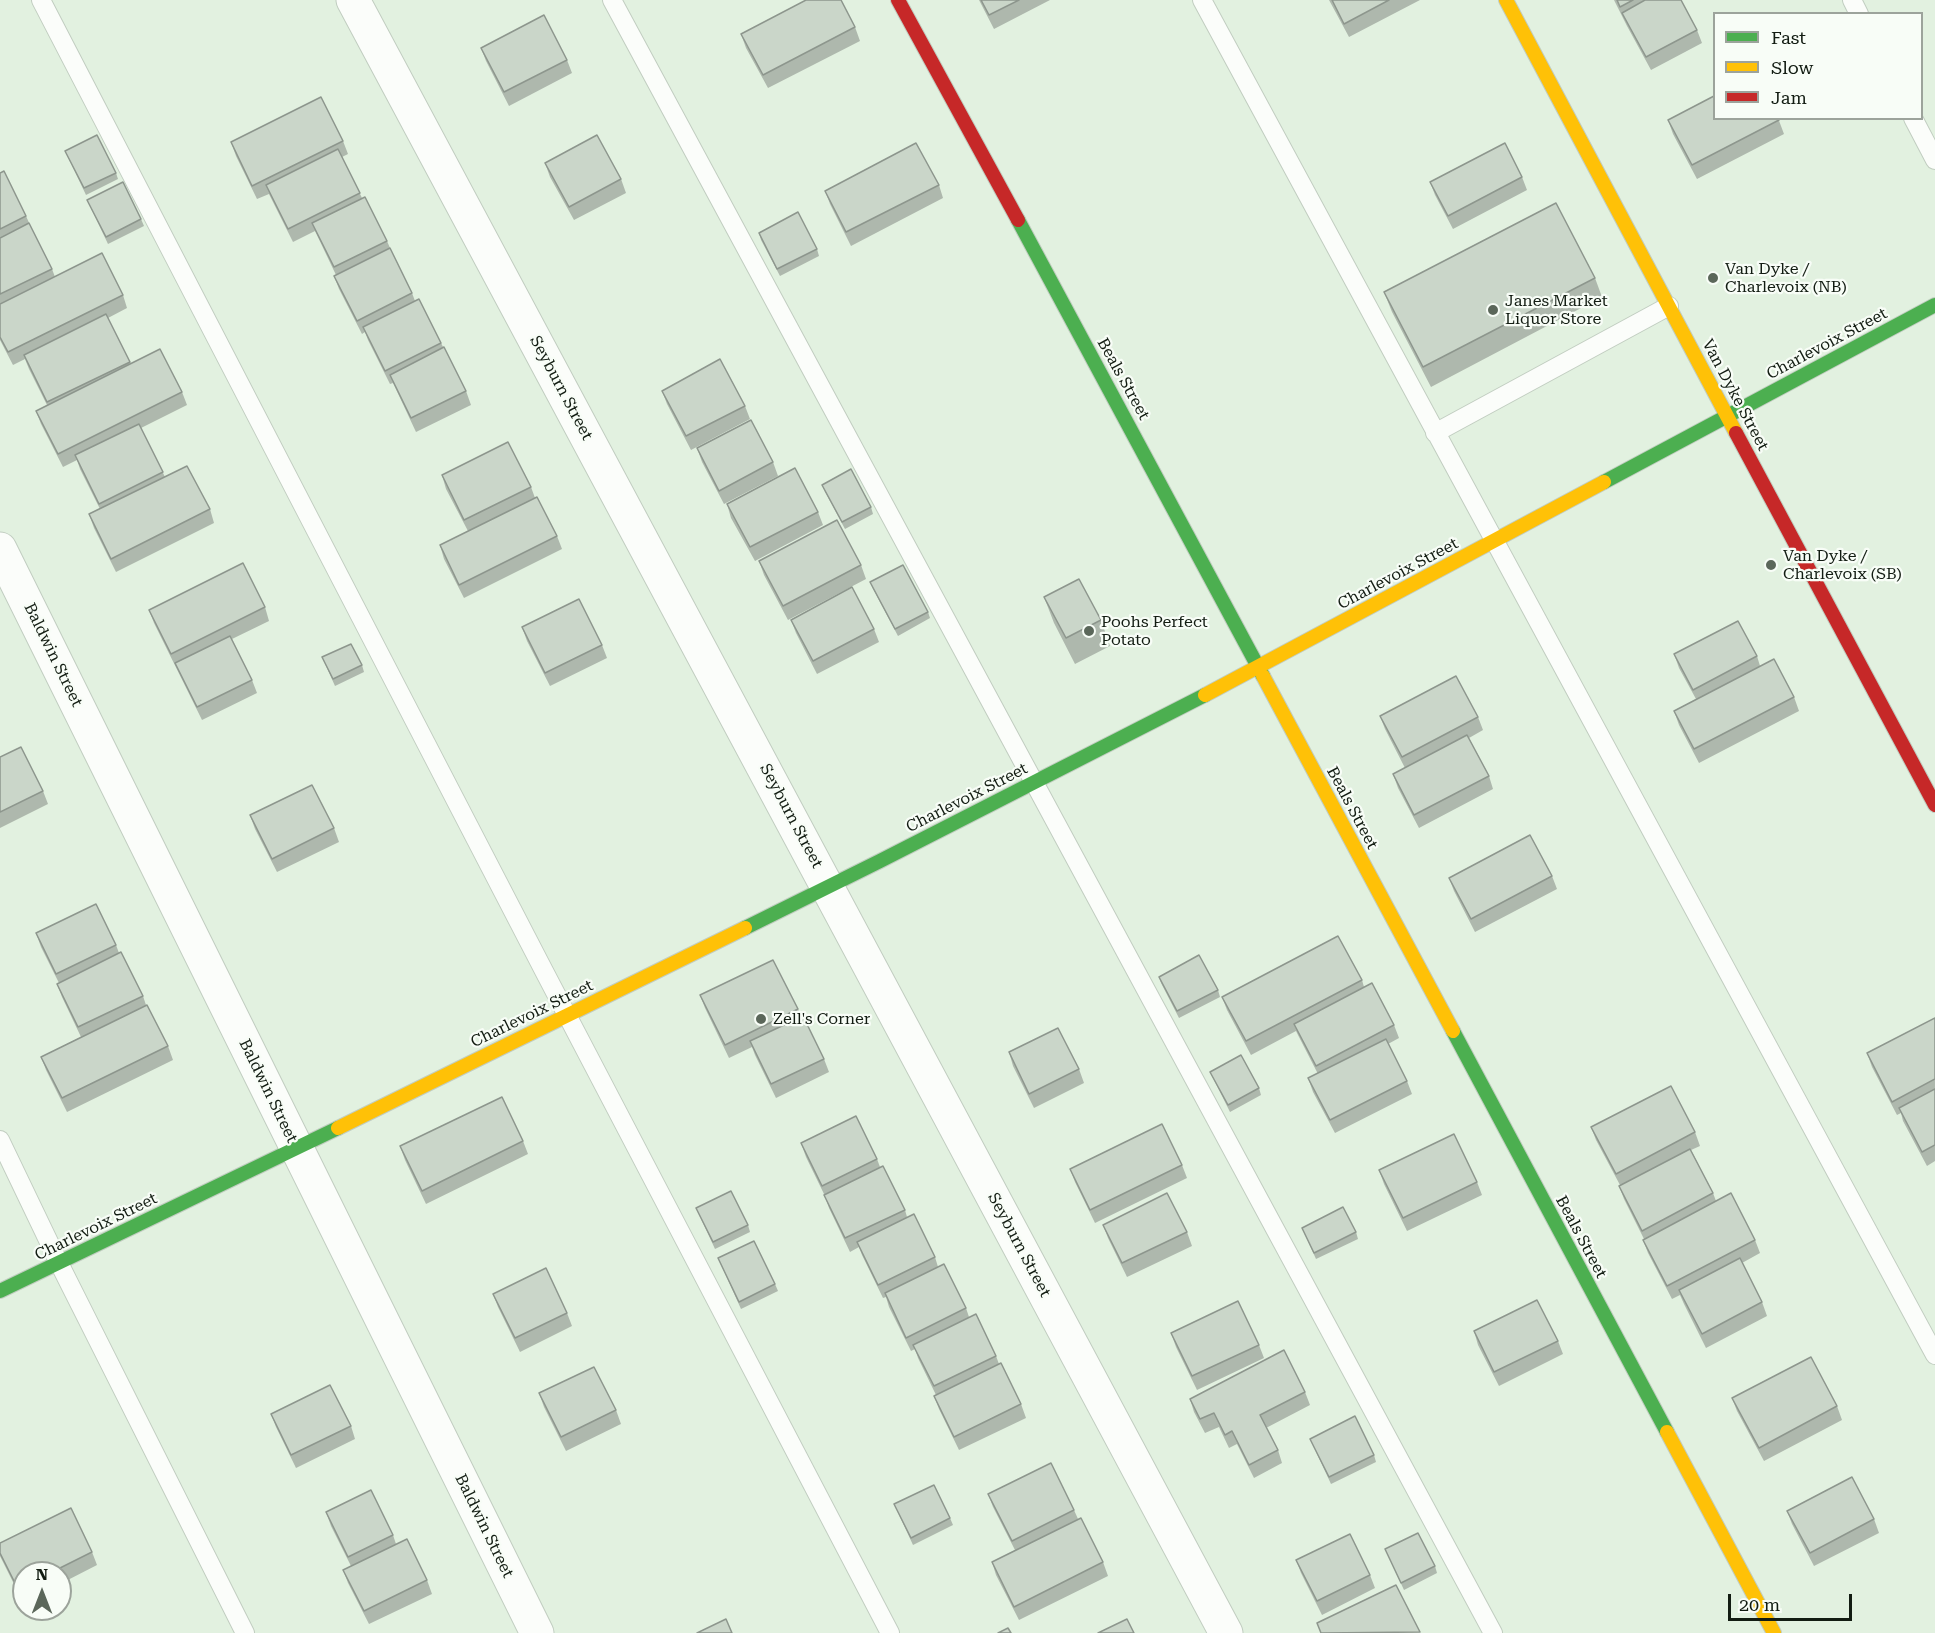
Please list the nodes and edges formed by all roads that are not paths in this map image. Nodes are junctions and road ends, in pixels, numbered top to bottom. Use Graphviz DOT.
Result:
graph roads {
  1 [pos="41,0"];
  2 [pos="353,0"];
  3 [pos="612,0"];
  4 [pos="898,0"];
  5 [pos="1202,0"];
  6 [pos="1506,0"];
  7 [pos="1914,120"];
  8 [pos="1935,160"];
  9 [pos="1935,305"];
  10 [pos="1669,306"];
  11 [pos="1728,416"];
  12 [pos="1435,433"];
  13 [pos="1493,542"];
  14 [pos="0,549"];
  15 [pos="1258,668"];
  16 [pos="1033,783"];
  17 [pos="1935,805"];
  18 [pos="829,887"];
  19 [pos="567,1015"];
  20 [pos="0,1140"];
  21 [pos="297,1148"];
  22 [pos="59,1263"];
  23 [pos="0,1292"];
  24 [pos="1935,1355"];
  25 [pos="245,1633"];
  26 [pos="537,1633"];
  27 [pos="890,1633"];
  28 [pos="1226,1633"];
  29 [pos="1493,1633"];
  30 [pos="1774,1633"];
  1 -- 19 [label="lane"];
  2 -- 18 [label="street, Seyburn Street"];
  3 -- 16 [label="lane"];
  4 -- 15 [label="street, Beals Street"];
  5 -- 12 [label="lane"];
  6 -- 10 [label="street, Van Dyke Street"];
  7 -- 8 [label="lane"];
  9 -- 11 [label="street, Charlevoix Street"];
  10 -- 11 [label="street, Van Dyke Street"];
  10 -- 12 [label="lane"];
  11 -- 13 [label="street, Charlevoix Street"];
  11 -- 17 [label="street, Van Dyke Street"];
  12 -- 13 [label="lane"];
  13 -- 15 [label="street, Charlevoix Street"];
  13 -- 24 [label="lane"];
  14 -- 21 [label="street, Baldwin Street"];
  15 -- 16 [label="street, Charlevoix Street"];
  15 -- 30 [label="street, Beals Street"];
  16 -- 18 [label="street, Charlevoix Street"];
  16 -- 29 [label="lane"];
  18 -- 19 [label="street, Charlevoix Street"];
  18 -- 28 [label="street, Seyburn Street"];
  19 -- 21 [label="street, Charlevoix Street"];
  19 -- 27 [label="lane"];
  20 -- 22 [label="lane"];
  21 -- 22 [label="street, Charlevoix Street"];
  21 -- 26 [label="street, Baldwin Street"];
  22 -- 23 [label="street, Charlevoix Street"];
  22 -- 25 [label="lane"];
}
